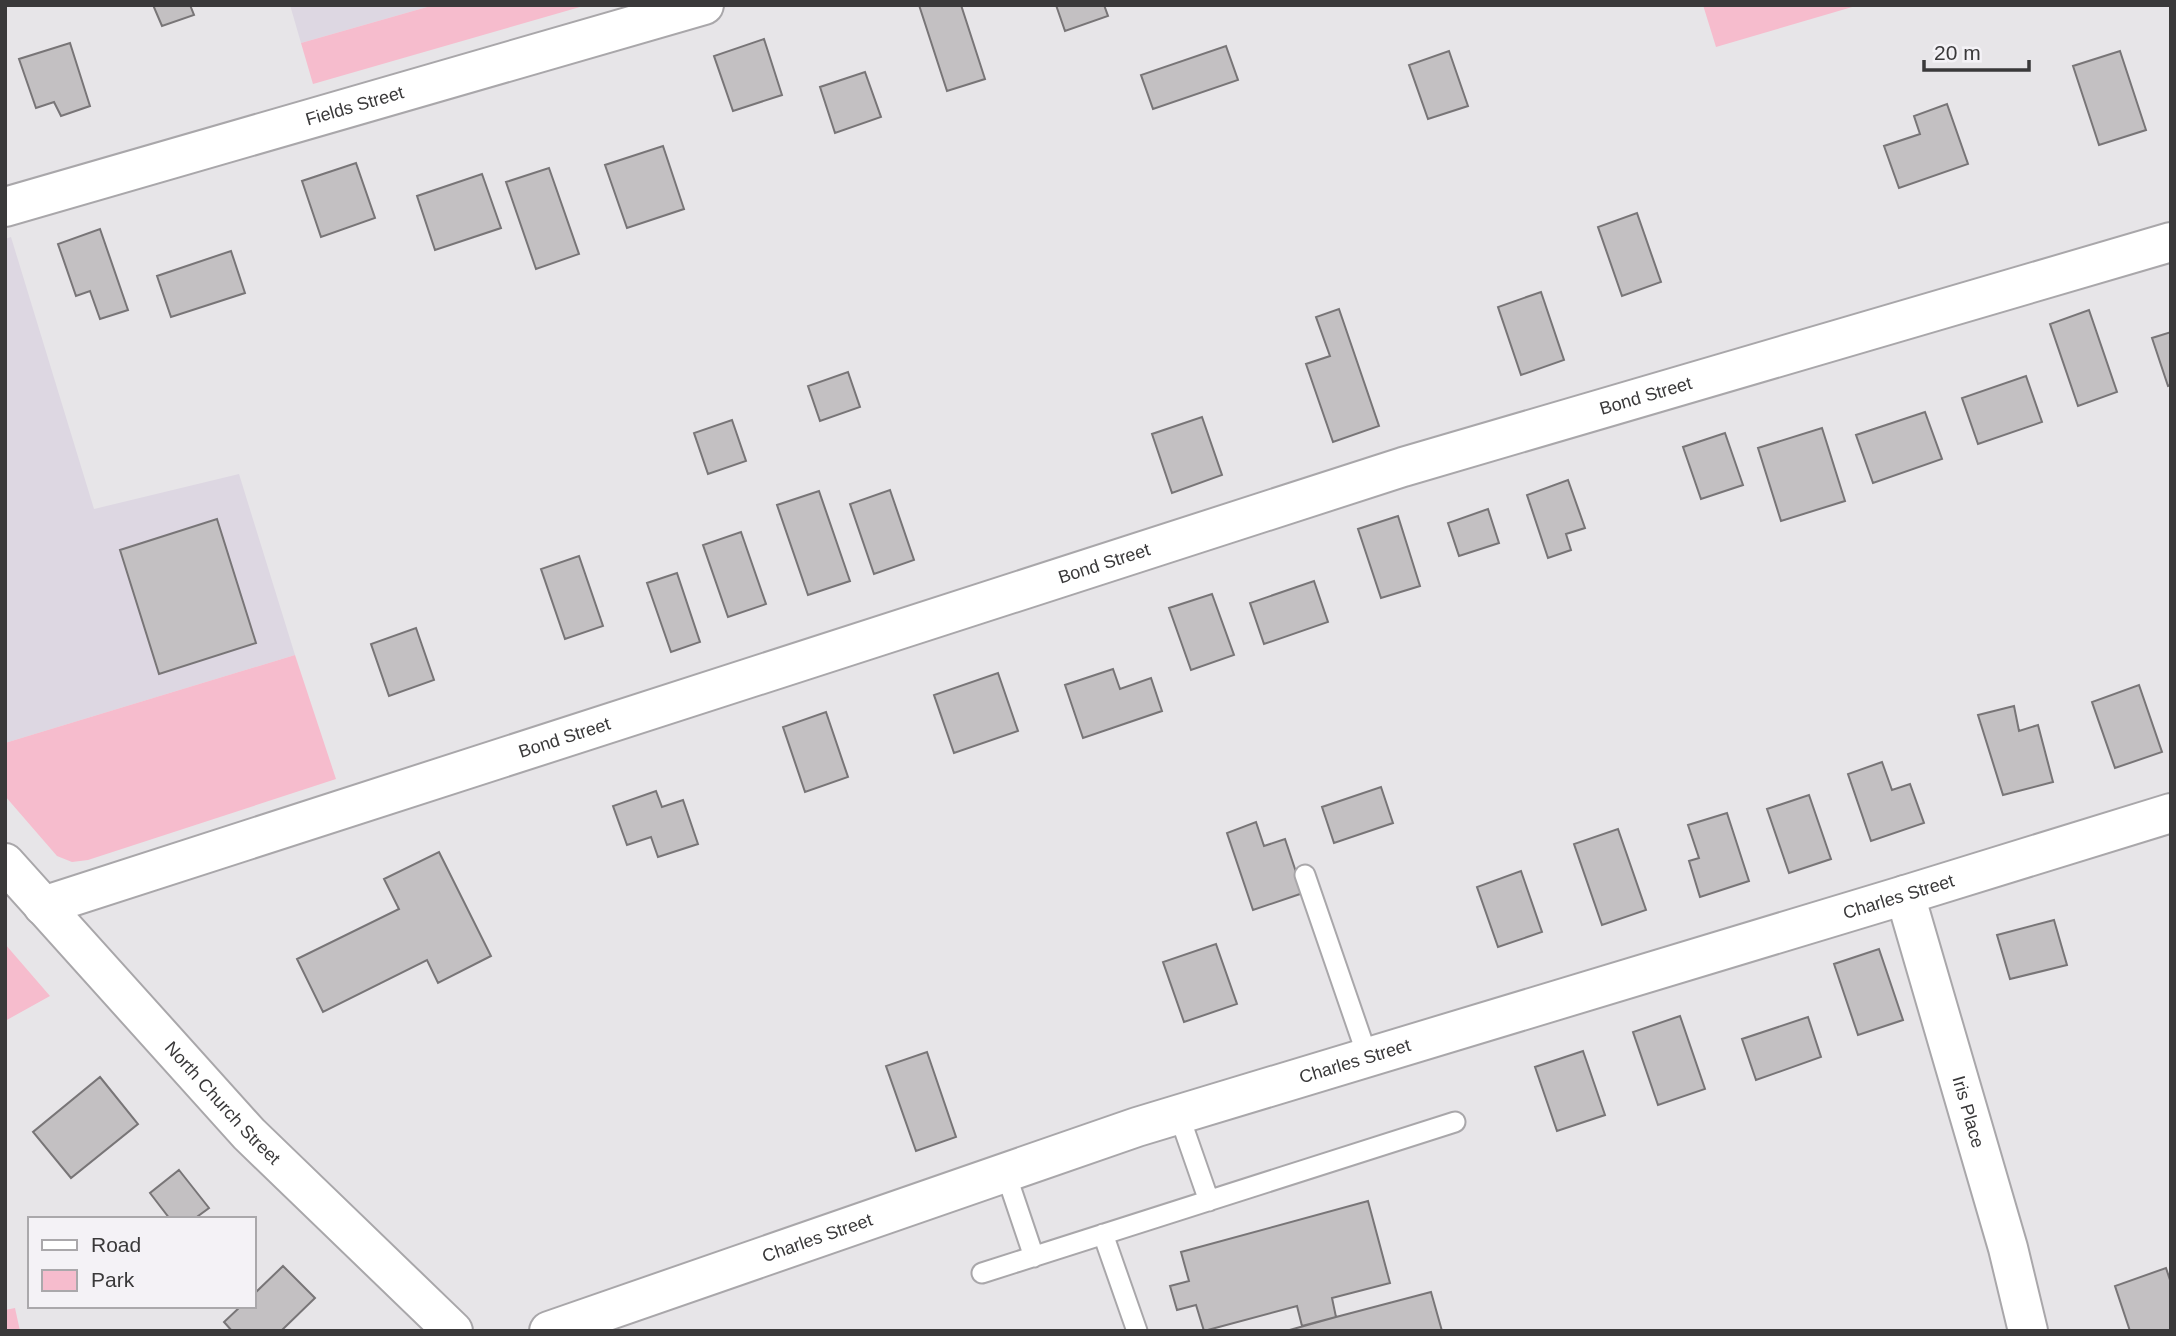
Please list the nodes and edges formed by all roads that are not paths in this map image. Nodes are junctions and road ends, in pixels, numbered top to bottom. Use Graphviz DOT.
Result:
graph roads {
  1 [pos="704,5"];
  2 [pos="5,207"];
  3 [pos="2171,242"];
  4 [pos="2171,813"];
  5 [pos="5,863"];
  6 [pos="1305,875"];
  7 [pos="1905,895"];
  8 [pos="43,906"];
  9 [pos="1368,1058"];
  10 [pos="1179,1115"];
  11 [pos="1455,1122"];
  12 [pos="1006,1174"];
  13 [pos="1209,1201"];
  14 [pos="1103,1234"];
  15 [pos="1034,1257"];
  16 [pos="982,1273"];
  17 [pos="453,1331"];
  18 [pos="549,1331"];
  19 [pos="1137,1331"];
  20 [pos="2028,1331"];
  1 -- 2 [label="street, Fields Street"];
  3 -- 8 [label="street, Bond Street"];
  4 -- 7 [label="street, Charles Street"];
  5 -- 8 [label="street, North Church Street"];
  6 -- 9 [label="lane"];
  7 -- 9 [label="street, Charles Street"];
  7 -- 20 [label="street, Iris Place"];
  8 -- 17 [label="street, North Church Street"];
  9 -- 10 [label="street, Charles Street"];
  10 -- 12 [label="street, Charles Street"];
  10 -- 13 [label="lane"];
  11 -- 13 [label="lane"];
  12 -- 15 [label="lane"];
  12 -- 18 [label="street, Charles Street"];
  13 -- 14 [label="lane"];
  14 -- 15 [label="lane"];
  14 -- 19 [label="lane"];
  15 -- 16 [label="lane"];
}
